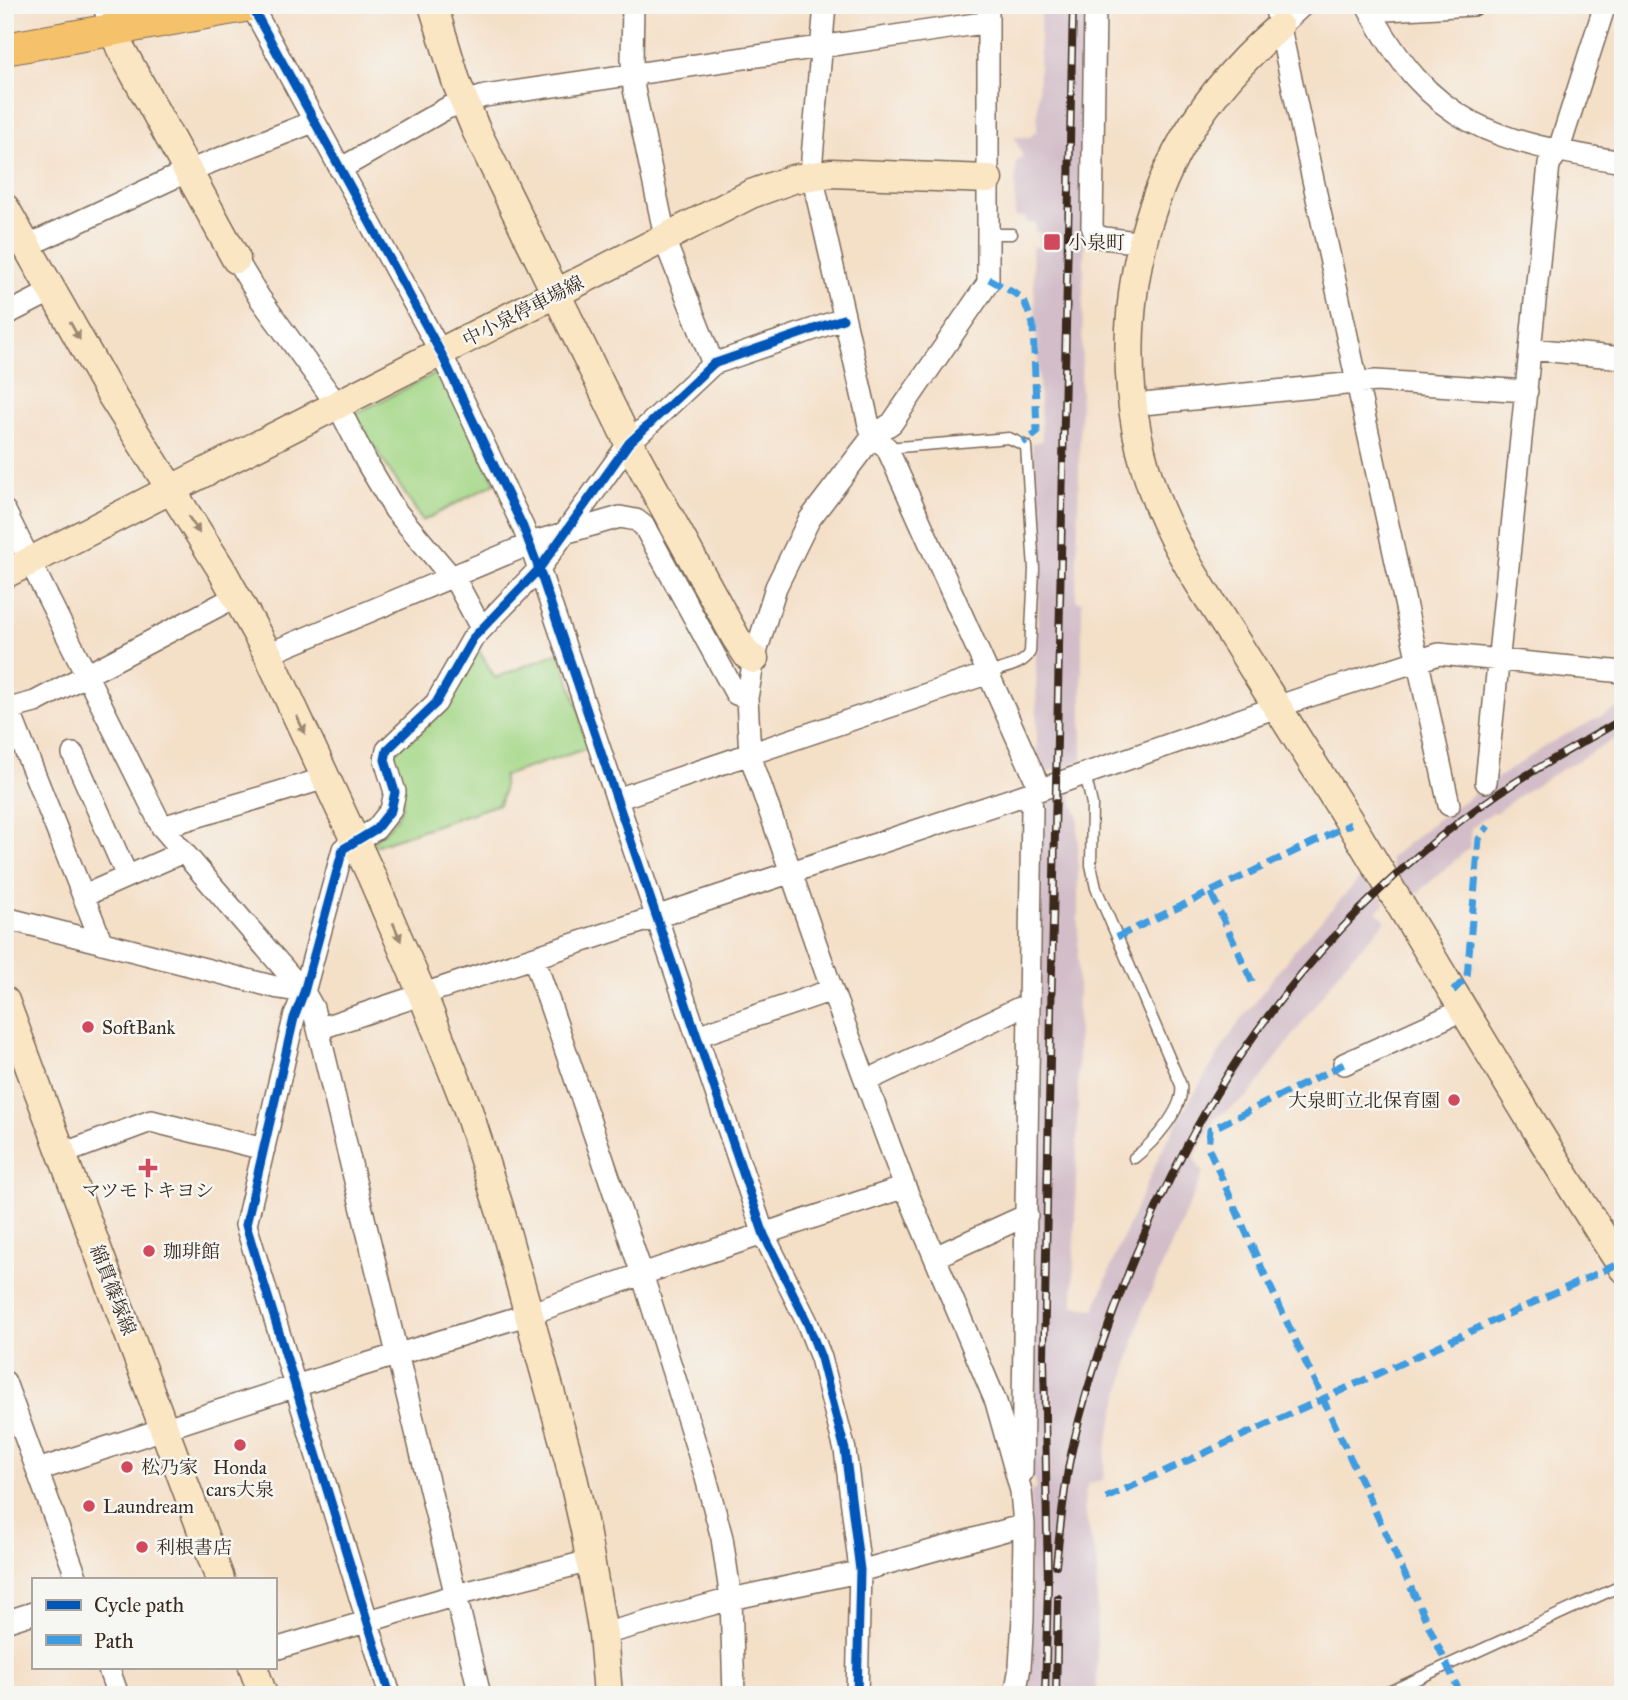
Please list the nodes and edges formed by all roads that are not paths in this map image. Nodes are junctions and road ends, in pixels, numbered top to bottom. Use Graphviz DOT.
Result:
graph roads {
  1 [pos="251,5"];
  2 [pos="433,5"];
  3 [pos="633,5"];
  4 [pos="825,5"];
  5 [pos="1096,5"];
  6 [pos="1303,5"];
  7 [pos="1473,5"];
  8 [pos="1605,5"];
  9 [pos="1370,10"];
  10 [pos="988,15"];
  11 [pos="1277,16"];
  12 [pos="108,18"];
  13 [pos="821,47"];
  14 [pos="5,49"];
  15 [pos="632,74"];
  16 [pos="464,101"];
  17 [pos="313,122"];
  18 [pos="1558,152"];
  19 [pos="1623,162"];
  20 [pos="340,169"];
  21 [pos="188,171"];
  22 [pos="812,175"];
  23 [pos="988,179"];
  24 [pos="5,208"];
  25 [pos="987,234"];
  26 [pos="1012,234"];
  27 [pos="666,238"];
  28 [pos="1144,243"];
  29 [pos="27,246"];
  30 [pos="236,259"];
  31 [pos="52,291"];
  32 [pos="555,293"];
  33 [pos="5,315"];
  34 [pos="843,320"];
  35 [pos="1531,349"];
  36 [pos="441,353"];
  37 [pos="1623,358"];
  38 [pos="713,364"];
  39 [pos="1358,383"];
  40 [pos="1527,391"];
  41 [pos="1133,405"];
  42 [pos="338,406"];
  43 [pos="880,442"];
  44 [pos="629,443"];
  45 [pos="170,489"];
  46 [pos="5,511"];
  47 [pos="565,533"];
  48 [pos="530,544"];
  49 [pos="17,568"];
  50 [pos="539,569"];
  51 [pos="451,577"];
  52 [pos="237,596"];
  53 [pos="701,602"];
  54 [pos="481,628"];
  55 [pos="268,654"];
  56 [pos="754,659"];
  57 [pos="1418,659"];
  58 [pos="1499,660"];
  59 [pos="1623,672"];
  60 [pos="989,673"];
  61 [pos="85,674"];
  62 [pos="747,698"];
  63 [pos="1277,707"];
  64 [pos="7,710"];
  65 [pos="73,754"];
  66 [pos="750,755"];
  67 [pos="1085,774"];
  68 [pos="326,778"];
  69 [pos="1486,782"];
  70 [pos="1035,791"];
  71 [pos="617,799"];
  72 [pos="1449,805"];
  73 [pos="162,827"];
  74 [pos="355,842"];
  75 [pos="183,852"];
  76 [pos="792,872"];
  77 [pos="127,877"];
  78 [pos="83,896"];
  79 [pos="657,917"];
  80 [pos="5,918"];
  81 [pos="102,943"];
  82 [pos="534,958"];
  83 [pos="832,990"];
  84 [pos="304,992"];
  85 [pos="423,996"];
  86 [pos="6,1006"];
  87 [pos="1028,1008"];
  88 [pos="1465,1009"];
  89 [pos="318,1029"];
  90 [pos="697,1036"];
  91 [pos="1344,1064"];
  92 [pos="866,1081"];
  93 [pos="264,1149"];
  94 [pos="62,1154"];
  95 [pos="1134,1157"];
  96 [pos="905,1187"];
  97 [pos="1027,1215"];
  98 [pos="764,1235"];
  99 [pos="935,1257"];
  100 [pos="1623,1268"];
  101 [pos="642,1273"];
  102 [pos="529,1314"];
  103 [pos="398,1354"];
  104 [pos="5,1382"];
  105 [pos="295,1385"];
  106 [pos="165,1427"];
  107 [pos="38,1470"];
  108 [pos="1021,1491"];
  109 [pos="1024,1525"];
  110 [pos="590,1561"];
  111 [pos="860,1570"];
  112 [pos="77,1578"];
  113 [pos="220,1578"];
  114 [pos="1623,1585"];
  115 [pos="456,1595"];
  116 [pos="731,1599"];
  117 [pos="32,1613"];
  118 [pos="367,1621"];
  119 [pos="5,1622"];
  120 [pos="603,1634"];
  121 [pos="276,1649"];
  122 [pos="108,1668"];
  123 [pos="253,1668"];
  124 [pos="113,1693"];
  125 [pos="263,1695"];
  126 [pos="390,1695"];
  127 [pos="480,1695"];
  128 [pos="608,1695"];
  129 [pos="734,1695"];
  130 [pos="857,1695"];
  131 [pos="1015,1695"];
  132 [pos="1382,1695"];
  1 -- 12 [label="main road"];
  1 -- 17 [label="street"];
  2 -- 16 [label="street"];
  3 -- 15 [label="street"];
  4 -- 13 [label="street"];
  5 -- 28 [label="street"];
  6 -- 11 [label="street"];
  7 -- 9 [label="street"];
  8 -- 18 [label="street"];
  9 -- 18 [label="street"];
  10 -- 13 [label="street"];
  10 -- 23 [label="street"];
  11 -- 28 [label="street"];
  11 -- 39 [label="street"];
  12 -- 14 [label="main road"];
  12 -- 21 [label="street"];
  13 -- 15 [label="street"];
  13 -- 22 [label="street"];
  15 -- 16 [label="street"];
  15 -- 27 [label="street"];
  16 -- 20 [label="street"];
  16 -- 32 [label="street"];
  17 -- 20 [label="street"];
  17 -- 21 [label="street"];
  18 -- 19 [label="street"];
  18 -- 35 [label="street"];
  20 -- 36 [label="street"];
  21 -- 29 [label="street"];
  21 -- 30 [label="street"];
  22 -- 23 [label="street, 中小泉停車場線"];
  22 -- 27 [label="street, 中小泉停車場線"];
  22 -- 34 [label="street"];
  23 -- 25 [label="street"];
  24 -- 29 [label="street"];
  25 -- 26 [label="lane"];
  25 -- 43 [label="street"];
  27 -- 32 [label="street, 中小泉停車場線"];
  27 -- 38 [label="street"];
  28 -- 41 [label="street"];
  29 -- 31 [label="street"];
  30 -- 42 [label="street"];
  31 -- 33 [label="street"];
  31 -- 45 [label="street, one-way"];
  32 -- 36 [label="street, 中小泉停車場線"];
  32 -- 44 [label="street"];
  34 -- 38 [label="street"];
  34 -- 43 [label="street"];
  35 -- 37 [label="street"];
  35 -- 40 [label="street"];
  36 -- 42 [label="street, 中小泉停車場線"];
  36 -- 48 [label="street"];
  38 -- 44 [label="street"];
  39 -- 40 [label="street"];
  39 -- 41 [label="street"];
  39 -- 57 [label="street"];
  40 -- 58 [label="street"];
  41 -- 63 [label="street"];
  42 -- 45 [label="street, 中小泉停車場線"];
  42 -- 51 [label="street"];
  43 -- 56 [label="street"];
  43 -- 60 [label="street"];
  43 -- 60 [label="lane"];
  44 -- 47 [label="street"];
  44 -- 53 [label="street"];
  45 -- 49 [label="street, 中小泉停車場線"];
  45 -- 52 [label="street, one-way"];
  46 -- 49 [label="street"];
  47 -- 48 [label="street"];
  47 -- 50 [label="street"];
  47 -- 53 [label="street"];
  48 -- 50 [label="street"];
  48 -- 51 [label="street"];
  49 -- 61 [label="street"];
  50 -- 54 [label="street"];
  50 -- 71 [label="street"];
  51 -- 54 [label="street"];
  51 -- 55 [label="street"];
  52 -- 55 [label="street"];
  52 -- 61 [label="street"];
  53 -- 56 [label="street"];
  53 -- 62 [label="street"];
  54 -- 74 [label="street"];
  55 -- 68 [label="street, one-way"];
  56 -- 62 [label="street"];
  57 -- 58 [label="street"];
  57 -- 63 [label="street"];
  57 -- 72 [label="street"];
  58 -- 59 [label="street"];
  58 -- 69 [label="street"];
  60 -- 66 [label="street"];
  60 -- 70 [label="street"];
  61 -- 64 [label="street"];
  61 -- 73 [label="street"];
  62 -- 66 [label="street"];
  63 -- 67 [label="street"];
  63 -- 88 [label="street"];
  64 -- 78 [label="street"];
  65 -- 77 [label="street"];
  66 -- 71 [label="street"];
  66 -- 76 [label="street"];
  67 -- 70 [label="street"];
  67 -- 95 [label="lane"];
  68 -- 73 [label="street"];
  68 -- 74 [label="street"];
  70 -- 76 [label="street"];
  70 -- 87 [label="street"];
  71 -- 79 [label="street"];
  73 -- 75 [label="street"];
  74 -- 84 [label="street"];
  74 -- 85 [label="street, one-way"];
  75 -- 77 [label="street"];
  75 -- 84 [label="street"];
  76 -- 79 [label="street"];
  76 -- 83 [label="street"];
  77 -- 78 [label="street"];
  78 -- 81 [label="street"];
  79 -- 82 [label="street"];
  79 -- 90 [label="street"];
  80 -- 81 [label="street"];
  81 -- 84 [label="street"];
  82 -- 85 [label="street"];
  82 -- 101 [label="street"];
  83 -- 90 [label="street"];
  83 -- 92 [label="street"];
  84 -- 89 [label="street"];
  84 -- 93 [label="street"];
  85 -- 89 [label="street"];
  85 -- 102 [label="street"];
  86 -- 94 [label="street, 綿貫篠塚線"];
  87 -- 92 [label="street"];
  87 -- 97 [label="street"];
  88 -- 91 [label="street"];
  88 -- 100 [label="street"];
  89 -- 103 [label="street"];
  90 -- 98 [label="street"];
  92 -- 96 [label="street"];
  93 -- 94 [label="street"];
  93 -- 105 [label="street"];
  94 -- 106 [label="street, 綿貫篠塚線"];
  96 -- 98 [label="street"];
  96 -- 99 [label="street"];
  97 -- 99 [label="street"];
  97 -- 108 [label="street"];
  98 -- 101 [label="street"];
  98 -- 111 [label="street"];
  99 -- 108 [label="street"];
  101 -- 102 [label="street"];
  101 -- 116 [label="street"];
  102 -- 103 [label="street"];
  102 -- 110 [label="street"];
  103 -- 105 [label="street"];
  103 -- 115 [label="street"];
  104 -- 107 [label="street"];
  105 -- 106 [label="street"];
  105 -- 118 [label="street"];
  106 -- 107 [label="street"];
  106 -- 113 [label="street, 綿貫篠塚線"];
  107 -- 112 [label="street"];
  108 -- 109 [label="street"];
  109 -- 111 [label="street"];
  109 -- 131 [label="street"];
  110 -- 115 [label="street"];
  110 -- 120 [label="street"];
  111 -- 116 [label="street"];
  111 -- 130 [label="street"];
  114 -- 132 [label="lane"];
  115 -- 118 [label="street"];
  115 -- 127 [label="street"];
  116 -- 120 [label="street"];
  116 -- 129 [label="street"];
  117 -- 119 [label="street"];
  118 -- 121 [label="street"];
  118 -- 126 [label="street"];
  120 -- 128 [label="street"];
  122 -- 124 [label="street"];
  123 -- 125 [label="street"];
}
